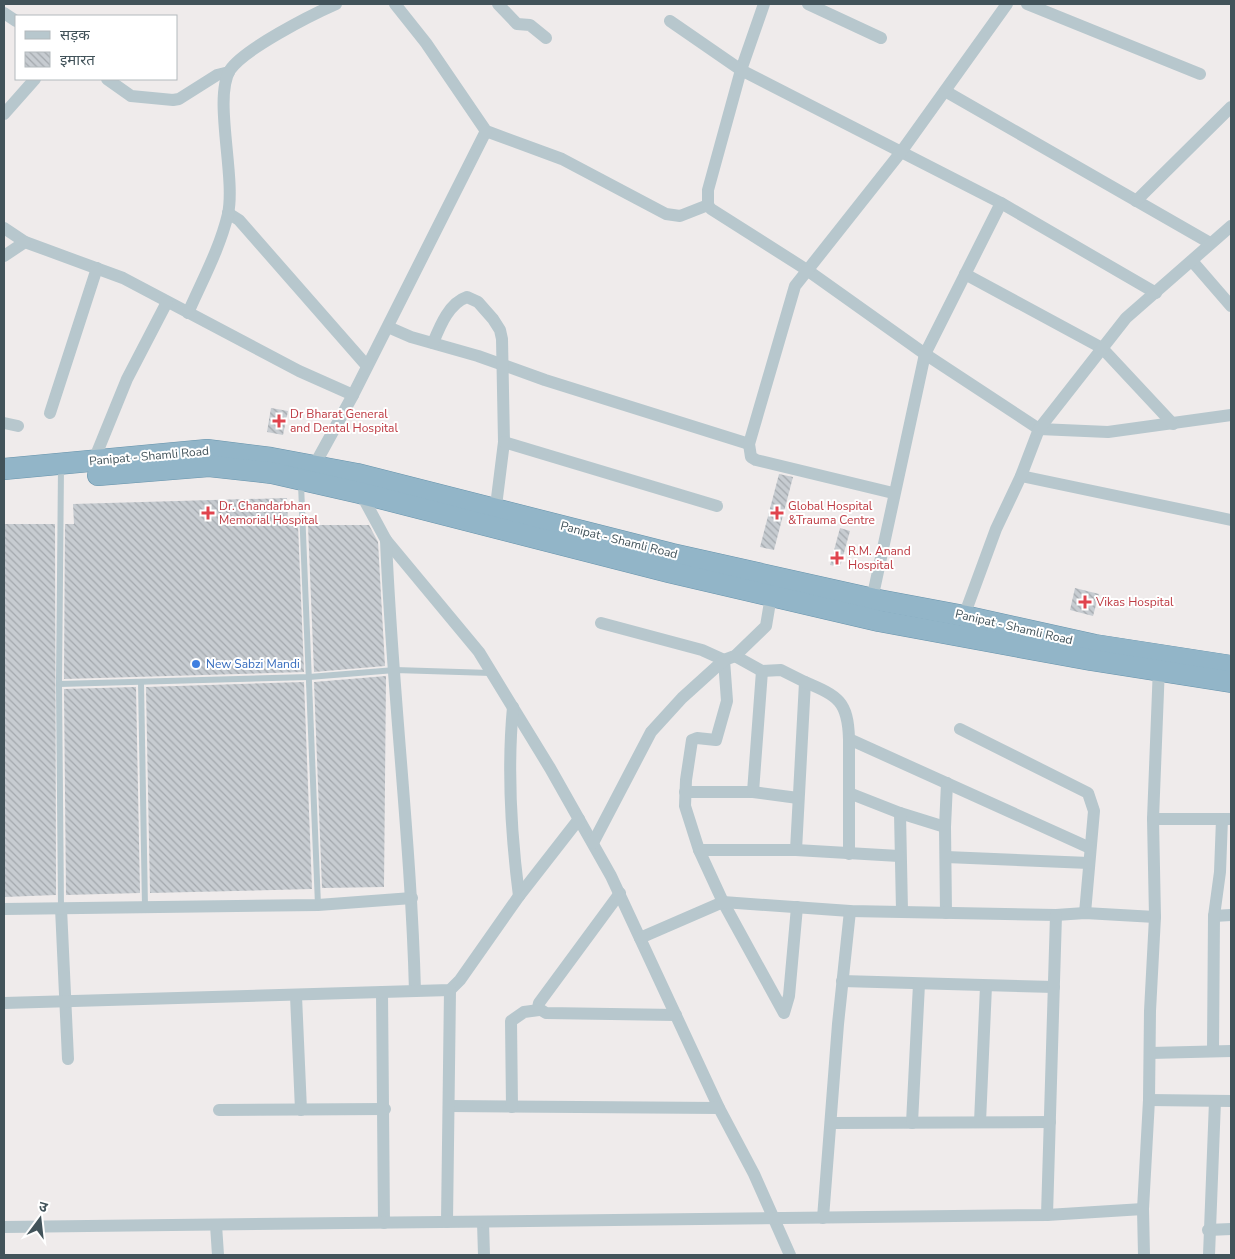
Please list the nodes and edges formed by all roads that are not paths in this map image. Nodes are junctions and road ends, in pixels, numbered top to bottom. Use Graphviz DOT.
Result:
graph roads {
  1 [pos="336,4"];
  2 [pos="395,4"];
  3 [pos="498,4"];
  4 [pos="764,4"];
  5 [pos="808,4"];
  6 [pos="1007,4"];
  7 [pos="1027,4"];
  8 [pos="4,13"];
  9 [pos="15,19"];
  10 [pos="670,21"];
  11 [pos="546,38"];
  12 [pos="882,38"];
  13 [pos="742,70"];
  14 [pos="229,72"];
  15 [pos="1200,74"];
  16 [pos="34,80"];
  17 [pos="108,80"];
  18 [pos="946,91"];
  19 [pos="1231,106"];
  20 [pos="4,114"];
  21 [pos="486,131"];
  22 [pos="901,152"];
  23 [pos="1136,201"];
  24 [pos="1001,203"];
  25 [pos="708,205"];
  26 [pos="228,214"];
  27 [pos="1231,226"];
  28 [pos="4,228"];
  29 [pos="25,242"];
  30 [pos="1210,243"];
  31 [pos="4,256"];
  32 [pos="1192,261"];
  33 [pos="97,268"];
  34 [pos="807,270"];
  35 [pos="965,274"];
  36 [pos="1156,293"];
  37 [pos="167,302"];
  38 [pos="1231,306"];
  39 [pos="188,313"];
  40 [pos="388,327"];
  41 [pos="433,343"];
  42 [pos="1102,348"];
  43 [pos="925,354"];
  44 [pos="502,364"];
  45 [pos="367,366"];
  46 [pos="353,395"];
  47 [pos="50,413"];
  48 [pos="1231,415"];
  49 [pos="4,423"];
  50 [pos="1173,424"];
  51 [pos="18,426"];
  52 [pos="1039,429"];
  53 [pos="504,442"];
  54 [pos="749,444"];
  55 [pos="95,468"];
  56 [pos="4,469"];
  57 [pos="61,471"];
  58 [pos="307,472"];
  59 [pos="1022,476"];
  60 [pos="359,483"];
  61 [pos="4,484"];
  62 [pos="893,493"];
  63 [pos="717,506"];
  64 [pos="495,517"];
  65 [pos="1231,520"];
  66 [pos="386,540"];
  67 [pos="771,596"];
  68 [pos="870,609"];
  69 [pos="964,616"];
  70 [pos="601,623"];
  71 [pos="729,658"];
  72 [pos="1160,663"];
  73 [pos="1231,666"];
  74 [pos="396,670"];
  75 [pos="762,671"];
  76 [pos="493,673"];
  77 [pos="309,677"];
  78 [pos="141,682"];
  79 [pos="805,682"];
  80 [pos="1231,682"];
  81 [pos="59,684"];
  82 [pos="513,708"];
  83 [pos="960,729"];
  84 [pos="849,739"];
  85 [pos="947,783"];
  86 [pos="685,792"];
  87 [pos="754,792"];
  88 [pos="849,793"];
  89 [pos="798,798"];
  90 [pos="900,813"];
  91 [pos="579,819"];
  92 [pos="1153,819"];
  93 [pos="1227,819"];
  94 [pos="945,827"];
  95 [pos="593,843"];
  96 [pos="1090,848"];
  97 [pos="700,850"];
  98 [pos="796,850"];
  99 [pos="849,854"];
  100 [pos="899,856"];
  101 [pos="946,857"];
  102 [pos="1090,862"];
  103 [pos="1226,872"];
  104 [pos="620,893"];
  105 [pos="519,896"];
  106 [pos="412,898"];
  107 [pos="723,902"];
  108 [pos="318,905"];
  109 [pos="145,907"];
  110 [pos="797,907"];
  111 [pos="61,908"];
  112 [pos="4,909"];
  113 [pos="850,911"];
  114 [pos="902,912"];
  115 [pos="946,913"];
  116 [pos="1084,913"];
  117 [pos="1056,915"];
  118 [pos="1231,915"];
  119 [pos="1214,916"];
  120 [pos="1155,917"];
  121 [pos="640,938"];
  122 [pos="842,981"];
  123 [pos="919,984"];
  124 [pos="986,986"];
  125 [pos="1054,987"];
  126 [pos="450,990"];
  127 [pos="415,991"];
  128 [pos="382,992"];
  129 [pos="296,996"];
  130 [pos="65,1001"];
  131 [pos="4,1003"];
  132 [pos="539,1010"];
  133 [pos="676,1015"];
  134 [pos="1213,1051"];
  135 [pos="1231,1051"];
  136 [pos="1150,1053"];
  137 [pos="68,1059"];
  138 [pos="1149,1100"];
  139 [pos="1215,1100"];
  140 [pos="1231,1101"];
  141 [pos="449,1106"];
  142 [pos="512,1107"];
  143 [pos="385,1108"];
  144 [pos="719,1108"];
  145 [pos="219,1110"];
  146 [pos="301,1110"];
  147 [pos="980,1122"];
  148 [pos="1050,1122"];
  149 [pos="832,1123"];
  150 [pos="912,1123"];
  151 [pos="1143,1209"];
  152 [pos="1047,1215"];
  153 [pos="774,1217"];
  154 [pos="823,1218"];
  155 [pos="447,1222"];
  156 [pos="482,1222"];
  157 [pos="384,1223"];
  158 [pos="216,1224"];
  159 [pos="4,1227"];
  160 [pos="1231,1229"];
  161 [pos="1208,1230"];
  162 [pos="218,1255"];
  163 [pos="484,1255"];
  164 [pos="790,1255"];
  165 [pos="1144,1255"];
  166 [pos="1209,1255"];
  1 -- 14 [label="street"];
  2 -- 21 [label="street"];
  3 -- 11 [label="street"];
  4 -- 13 [label="street"];
  5 -- 12 [label="street"];
  6 -- 18 [label="street"];
  7 -- 15 [label="street"];
  8 -- 9 [label="street"];
  10 -- 13 [label="street"];
  13 -- 22 [label="street"];
  13 -- 25 [label="street"];
  14 -- 17 [label="street"];
  14 -- 26 [label="street"];
  16 -- 20 [label="street"];
  18 -- 22 [label="street"];
  18 -- 23 [label="street"];
  19 -- 23 [label="street"];
  21 -- 25 [label="street"];
  21 -- 40 [label="street"];
  22 -- 24 [label="street"];
  22 -- 34 [label="street"];
  23 -- 30 [label="street"];
  24 -- 35 [label="street"];
  24 -- 36 [label="street"];
  25 -- 34 [label="street"];
  26 -- 39 [label="street"];
  26 -- 45 [label="street"];
  27 -- 30 [label="street"];
  28 -- 29 [label="street"];
  29 -- 31 [label="street"];
  29 -- 33 [label="street"];
  30 -- 32 [label="street"];
  32 -- 36 [label="street"];
  32 -- 38 [label="street"];
  33 -- 37 [label="street"];
  33 -- 47 [label="street"];
  34 -- 43 [label="street"];
  34 -- 54 [label="street"];
  35 -- 42 [label="street"];
  35 -- 43 [label="street"];
  36 -- 42 [label="street"];
  37 -- 39 [label="street"];
  37 -- 55 [label="street"];
  39 -- 46 [label="street"];
  40 -- 41 [label="street"];
  40 -- 45 [label="street"];
  41 -- 44 [label="street"];
  41 -- 44 [label="street"];
  42 -- 50 [label="street"];
  42 -- 52 [label="street"];
  43 -- 52 [label="street"];
  43 -- 62 [label="street"];
  44 -- 53 [label="street"];
  44 -- 54 [label="street"];
  45 -- 46 [label="street"];
  46 -- 58 [label="street"];
  48 -- 50 [label="street"];
  49 -- 51 [label="street"];
  50 -- 52 [label="street"];
  52 -- 59 [label="street"];
  53 -- 63 [label="street"];
  53 -- 64 [label="street"];
  54 -- 62 [label="street"];
  55 -- 57 [label="highway, Panipat - Shamli Road"];
  55 -- 58 [label="highway, Panipat - Shamli Road"];
  56 -- 57 [label="highway, Panipat - Shamli Road"];
  57 -- 61 [label="highway, Panipat - Shamli Road"];
  57 -- 81 [label="lane"];
  58 -- 60 [label="highway, Panipat - Shamli Road"];
  58 -- 77 [label="lane"];
  59 -- 65 [label="street"];
  59 -- 69 [label="street"];
  60 -- 64 [label="highway, Panipat - Shamli Road"];
  60 -- 66 [label="street"];
  62 -- 68 [label="street"];
  64 -- 67 [label="highway, Panipat - Shamli Road"];
  64 -- 68 [label="highway, Panipat - Shamli Road"];
  66 -- 74 [label="street"];
  66 -- 76 [label="street"];
  67 -- 68 [label="highway, Panipat - Shamli Road"];
  67 -- 71 [label="street"];
  68 -- 69 [label="highway, Panipat - Shamli Road"];
  68 -- 72 [label="highway, Panipat - Shamli Road"];
  69 -- 72 [label="highway, Panipat - Shamli Road"];
  70 -- 71 [label="street"];
  71 -- 75 [label="street"];
  71 -- 86 [label="street"];
  71 -- 95 [label="street"];
  72 -- 73 [label="highway, Panipat - Shamli Road"];
  72 -- 80 [label="highway, Panipat - Shamli Road"];
  72 -- 92 [label="street"];
  74 -- 76 [label="lane"];
  74 -- 77 [label="lane"];
  74 -- 106 [label="street"];
  75 -- 79 [label="street"];
  75 -- 87 [label="street"];
  76 -- 82 [label="street"];
  77 -- 78 [label="lane"];
  77 -- 108 [label="lane"];
  78 -- 81 [label="lane"];
  78 -- 109 [label="lane"];
  79 -- 84 [label="street"];
  79 -- 89 [label="street"];
  81 -- 111 [label="lane"];
  82 -- 91 [label="street"];
  82 -- 105 [label="street"];
  83 -- 96 [label="street"];
  84 -- 85 [label="street"];
  84 -- 88 [label="street"];
  85 -- 94 [label="street"];
  85 -- 96 [label="street"];
  86 -- 87 [label="street"];
  86 -- 97 [label="street"];
  87 -- 89 [label="street"];
  88 -- 90 [label="street"];
  88 -- 99 [label="street"];
  89 -- 98 [label="street"];
  90 -- 94 [label="street"];
  90 -- 100 [label="street"];
  91 -- 95 [label="street"];
  91 -- 105 [label="street"];
  92 -- 93 [label="street"];
  92 -- 120 [label="street"];
  93 -- 103 [label="street"];
  94 -- 101 [label="street"];
  95 -- 104 [label="street"];
  96 -- 102 [label="street"];
  97 -- 98 [label="street"];
  97 -- 107 [label="street"];
  98 -- 99 [label="street"];
  99 -- 100 [label="street"];
  100 -- 114 [label="street"];
  101 -- 102 [label="street"];
  101 -- 115 [label="street"];
  102 -- 116 [label="street"];
  103 -- 119 [label="street"];
  104 -- 121 [label="street"];
  104 -- 132 [label="street"];
  105 -- 126 [label="street"];
  106 -- 108 [label="street"];
  106 -- 127 [label="street"];
  107 -- 110 [label="street"];
  107 -- 110 [label="street"];
  107 -- 121 [label="street"];
  108 -- 109 [label="street"];
  109 -- 111 [label="street"];
  110 -- 113 [label="street"];
  111 -- 112 [label="street"];
  111 -- 130 [label="street"];
  113 -- 114 [label="street"];
  113 -- 122 [label="street"];
  114 -- 115 [label="street"];
  115 -- 117 [label="street"];
  116 -- 117 [label="street"];
  116 -- 120 [label="street"];
  117 -- 125 [label="street"];
  118 -- 119 [label="street"];
  119 -- 134 [label="street"];
  120 -- 136 [label="street"];
  121 -- 133 [label="street"];
  122 -- 123 [label="street"];
  122 -- 149 [label="street"];
  123 -- 124 [label="street"];
  123 -- 150 [label="street"];
  124 -- 125 [label="street"];
  124 -- 147 [label="street"];
  125 -- 148 [label="street"];
  126 -- 127 [label="street"];
  126 -- 141 [label="street"];
  127 -- 128 [label="street"];
  128 -- 129 [label="street"];
  128 -- 143 [label="street"];
  129 -- 130 [label="street"];
  129 -- 146 [label="street"];
  130 -- 131 [label="street"];
  130 -- 137 [label="street"];
  132 -- 133 [label="street"];
  132 -- 142 [label="street"];
  133 -- 144 [label="street"];
  134 -- 135 [label="street"];
  134 -- 136 [label="street"];
  136 -- 138 [label="street"];
  138 -- 139 [label="street"];
  138 -- 151 [label="street"];
  139 -- 140 [label="street"];
  139 -- 161 [label="street"];
  141 -- 142 [label="street"];
  141 -- 155 [label="street"];
  142 -- 144 [label="street"];
  143 -- 146 [label="street"];
  143 -- 157 [label="street"];
  144 -- 153 [label="street"];
  145 -- 146 [label="street"];
  147 -- 148 [label="street"];
  147 -- 150 [label="street"];
  148 -- 152 [label="street"];
  149 -- 150 [label="street"];
  149 -- 154 [label="street"];
  151 -- 152 [label="street"];
  151 -- 165 [label="street"];
  152 -- 154 [label="street"];
  153 -- 154 [label="street"];
  153 -- 156 [label="street"];
  153 -- 164 [label="street"];
  155 -- 156 [label="street"];
  155 -- 157 [label="street"];
  156 -- 163 [label="street"];
  157 -- 158 [label="street"];
  158 -- 159 [label="street"];
  158 -- 162 [label="street"];
  160 -- 161 [label="street"];
  161 -- 166 [label="street"];
}
